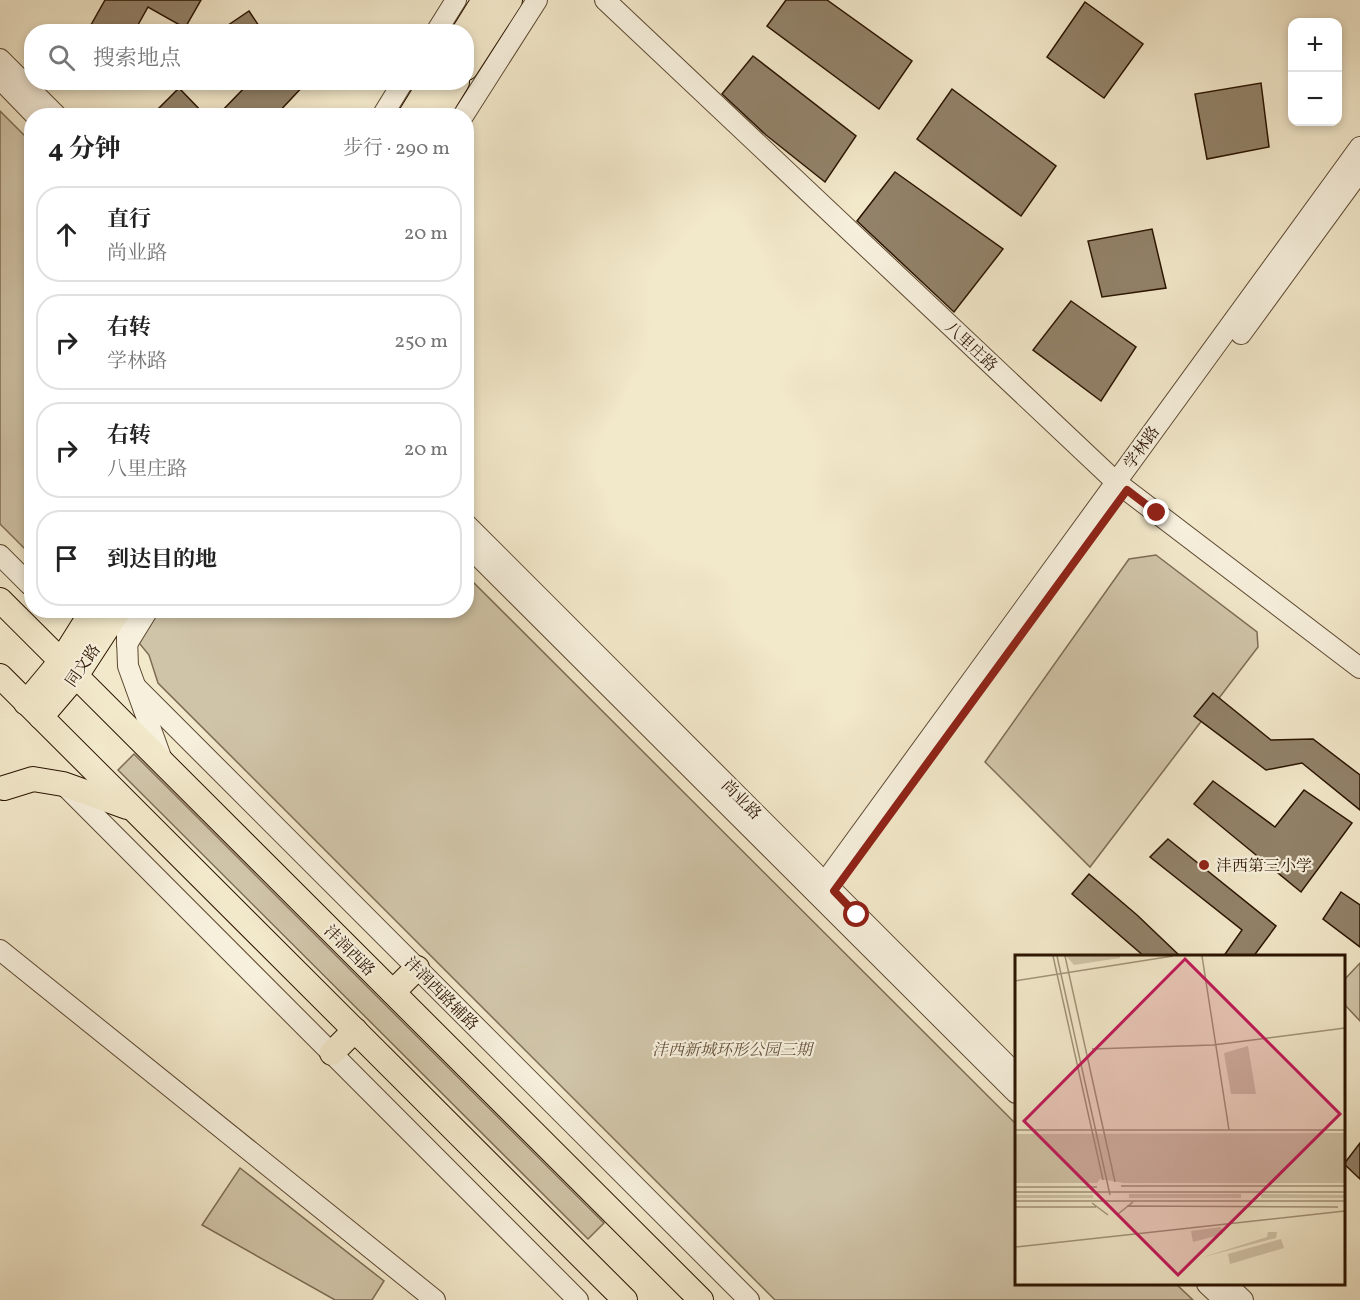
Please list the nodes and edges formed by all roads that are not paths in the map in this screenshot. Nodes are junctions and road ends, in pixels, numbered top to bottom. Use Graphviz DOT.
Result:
graph roads {
  1 [pos="456,0"];
  2 [pos="484,0"];
  3 [pos="510,0"];
  4 [pos="537,0"];
  5 [pos="605,0"];
  6 [pos="441,24"];
  7 [pos="469,24"];
  8 [pos="474,56"];
  9 [pos="0,59"];
  10 [pos="0,79"];
  11 [pos="24,83"];
  12 [pos="31,90"];
  13 [pos="399,90"];
  14 [pos="426,90"];
  15 [pos="452,90"];
  16 [pos="28,108"];
  17 [pos="49,108"];
  18 [pos="387,108"];
  19 [pos="415,108"];
  20 [pos="441,108"];
  21 [pos="469,108"];
  22 [pos="1360,147"];
  23 [pos="1360,171"];
  24 [pos="1121,486"];
  25 [pos="474,532"];
  26 [pos="474,552"];
  27 [pos="0,555"];
  28 [pos="0,576"];
  29 [pos="24,579"];
  30 [pos="24,584"];
  31 [pos="0,600"];
  32 [pos="90,618"];
  33 [pos="112,618"];
  34 [pos="126,618"];
  35 [pos="143,618"];
  36 [pos="127,644"];
  37 [pos="68,668"];
  38 [pos="1360,668"];
  39 [pos="0,676"];
  40 [pos="136,687"];
  41 [pos="34,710"];
  42 [pos="163,763"];
  43 [pos="63,784"];
  44 [pos="2,787"];
  45 [pos="133,809"];
  46 [pos="825,892"];
  47 [pos="0,951"];
  48 [pos="417,968"];
  49 [pos="393,992"];
  50 [pos="355,1030"];
  51 [pos="332,1053"];
  52 [pos="1015,1072"];
  53 [pos="1015,1091"];
  54 [pos="1208,1285"];
  55 [pos="1227,1285"];
  56 [pos="435,1300"];
  57 [pos="578,1300"];
  58 [pos="625,1300"];
  59 [pos="701,1300"];
  60 [pos="749,1300"];
  61 [pos="1224,1300"];
  62 [pos="1243,1300"];
  1 -- 6 [label="street"];
  2 -- 7 [label="main road"];
  3 -- 8 [label="main road"];
  4 -- 21 [label="street"];
  5 -- 24 [label="street, 八里庄路"];
  9 -- 11 [label="street"];
  10 -- 16 [label="street"];
  12 -- 17 [label="street"];
  13 -- 18 [label="street"];
  14 -- 19 [label="main road"];
  15 -- 20 [label="main road"];
  22 -- 24 [label="street, 学林路"];
  23 -- 24 [label="street, 学林路"];
  24 -- 38 [label="street, 八里庄路"];
  24 -- 46 [label="street, 学林路"];
  25 -- 46 [label="street, 尚业路"];
  26 -- 46 [label="street, 尚业路"];
  27 -- 29 [label="street"];
  28 -- 30 [label="street"];
  31 -- 37 [label="main road, 沣润西路"];
  32 -- 37 [label="main road, 同文路"];
  33 -- 37 [label="main road, 同文路"];
  34 -- 36 [label="street"];
  35 -- 36 [label="street"];
  36 -- 40 [label="street"];
  37 -- 41 [label="main road, 同文路"];
  37 -- 42 [label="main road, 沣润西路"];
  39 -- 41 [label="main road"];
  40 -- 42 [label="street"];
  40 -- 48 [label="street, 沣润西路辅路"];
  41 -- 45 [label="main road"];
  42 -- 49 [label="main road, 沣润西路"];
  43 -- 44 [label="main road"];
  43 -- 45 [label="main road"];
  43 -- 51 [label="street"];
  45 -- 50 [label="main road"];
  46 -- 52 [label="street, 尚业路"];
  46 -- 53 [label="street, 尚业路"];
  47 -- 56 [label="street"];
  48 -- 49 [label="main road"];
  48 -- 60 [label="street, 沣润西路辅路"];
  49 -- 59 [label="main road, 沣润西路"];
  50 -- 51 [label="main road"];
  50 -- 58 [label="main road"];
  51 -- 57 [label="street"];
  54 -- 61 [label="street"];
  55 -- 62 [label="street"];
}
